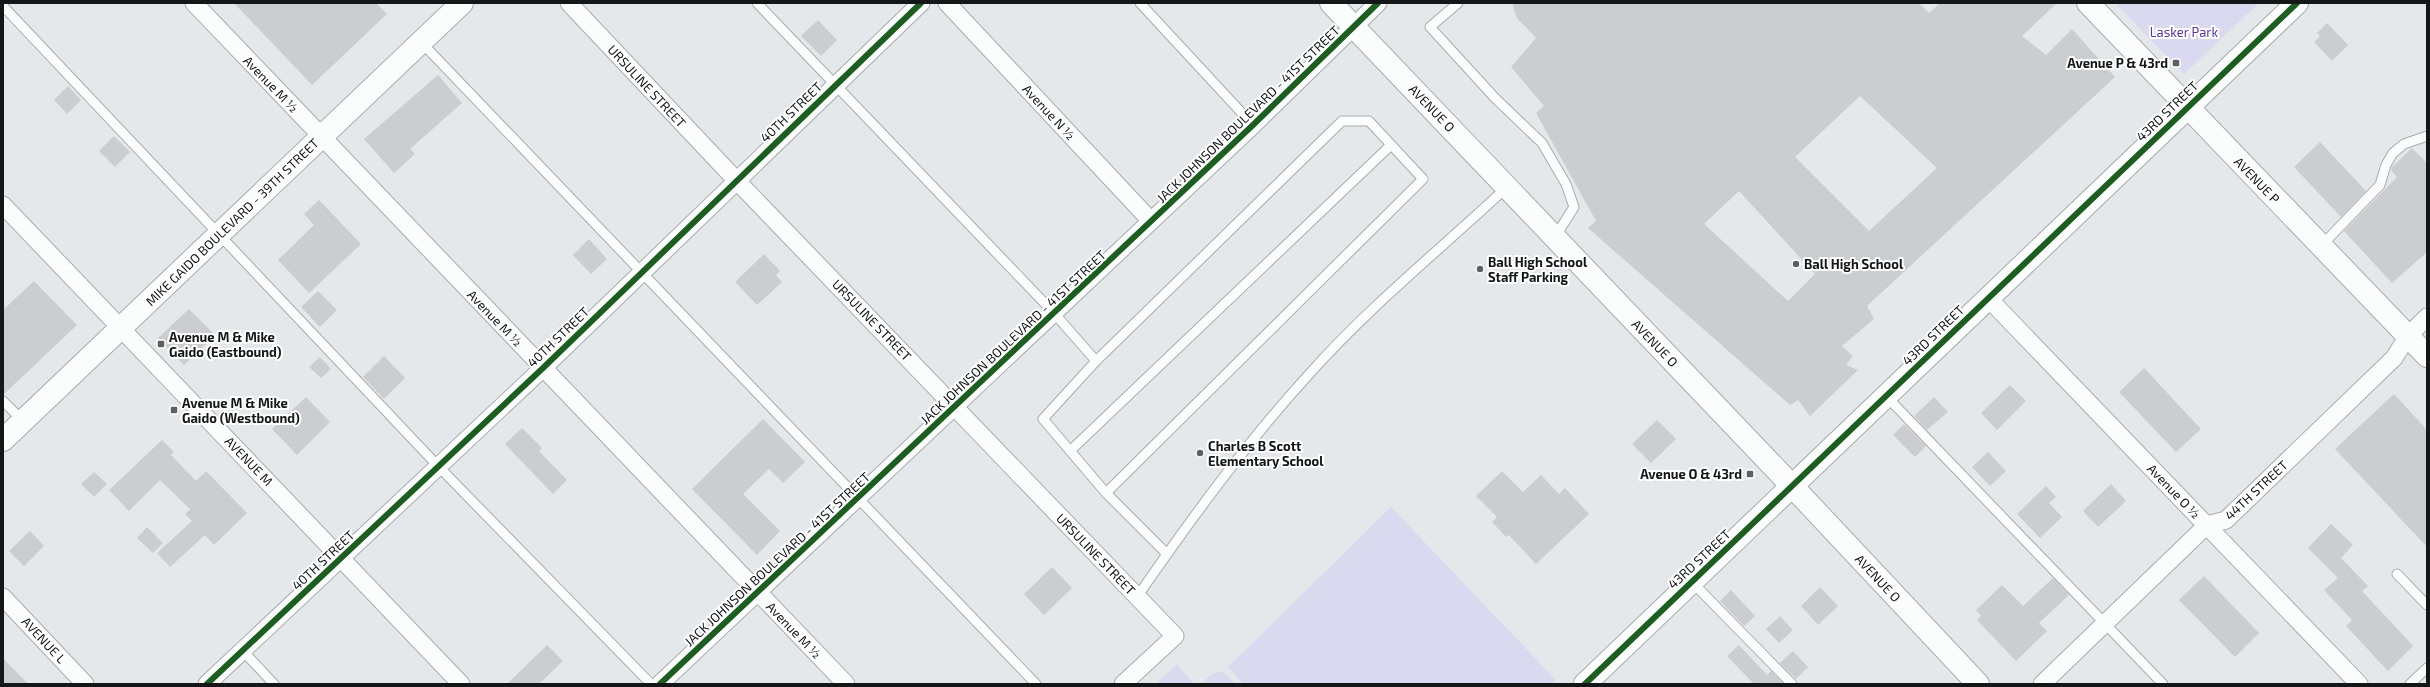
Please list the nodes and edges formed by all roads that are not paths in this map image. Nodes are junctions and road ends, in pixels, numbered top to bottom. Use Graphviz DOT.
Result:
graph roads {
  1 [pos="194,3"];
  2 [pos="462,3"];
  3 [pos="569,3"];
  4 [pos="757,3"];
  5 [pos="921,3"];
  6 [pos="947,3"];
  7 [pos="1140,3"];
  8 [pos="1331,3"];
  9 [pos="1378,3"];
  10 [pos="1458,3"];
  11 [pos="2088,3"];
  12 [pos="2297,3"];
  13 [pos="3,6"];
  14 [pos="1354,27"];
  15 [pos="421,42"];
  16 [pos="835,85"];
  17 [pos="2187,108"];
  18 [pos="1253,125"];
  19 [pos="322,136"];
  20 [pos="2427,136"];
  21 [pos="1392,145"];
  22 [pos="736,180"];
  23 [pos="1508,188"];
  24 [pos="3,205"];
  25 [pos="1152,221"];
  26 [pos="220,233"];
  27 [pos="1555,237"];
  28 [pos="2320,246"];
  29 [pos="641,273"];
  30 [pos="1988,298"];
  31 [pos="1054,313"];
  32 [pos="2427,317"];
  33 [pos="121,328"];
  34 [pos="2408,336"];
  35 [pos="2427,356"];
  36 [pos="1096,361"];
  37 [pos="542,368"];
  38 [pos="1886,396"];
  39 [pos="3,400"];
  40 [pos="955,406"];
  41 [pos="23,421"];
  42 [pos="3,440"];
  43 [pos="1070,451"];
  44 [pos="437,466"];
  45 [pos="1793,487"];
  46 [pos="1106,493"];
  47 [pos="858,498"];
  48 [pos="2206,525"];
  49 [pos="1166,553"];
  50 [pos="341,558"];
  51 [pos="2397,574"];
  52 [pos="1692,581"];
  53 [pos="758,592"];
  54 [pos="3,597"];
  55 [pos="1136,597"];
  56 [pos="2427,605"];
  57 [pos="2105,623"];
  58 [pos="242,650"];
  59 [pos="2427,668"];
  60 [pos="1592,682"];
  61 [pos="85,684"];
  62 [pos="207,684"];
  63 [pos="274,684"];
  64 [pos="461,684"];
  65 [pos="651,684"];
  66 [pos="660,684"];
  67 [pos="846,684"];
  68 [pos="1036,684"];
  69 [pos="1123,684"];
  70 [pos="1792,684"];
  71 [pos="1978,684"];
  72 [pos="2042,684"];
  73 [pos="2163,684"];
  74 [pos="2359,684"];
  75 [pos="2410,684"];
  1 -- 19 [label="street, Avenue M ½"];
  2 -- 15 [label="main road, MIKE GAIDO BOULEVARD - 39TH STREET"];
  3 -- 22 [label="street, URSULINE STREET"];
  4 -- 16 [label="lane"];
  5 -- 16 [label="street, 40TH STREET"];
  6 -- 25 [label="street, Avenue N ½"];
  7 -- 18 [label="lane"];
  8 -- 14 [label="main road, AVENUE O"];
  9 -- 14 [label="street, JACK JOHNSON BOULEVARD - 41ST STREET"];
  10 -- 27 [label="lane"];
  11 -- 17 [label="main road, AVENUE P"];
  12 -- 17 [label="main road, 43RD STREET"];
  13 -- 26 [label="lane"];
  14 -- 18 [label="street, JACK JOHNSON BOULEVARD - 41ST STREET"];
  14 -- 23 [label="main road, AVENUE O"];
  15 -- 19 [label="main road, MIKE GAIDO BOULEVARD - 39TH STREET"];
  15 -- 29 [label="lane"];
  16 -- 22 [label="street, 40TH STREET"];
  16 -- 31 [label="lane"];
  17 -- 28 [label="main road, AVENUE P"];
  17 -- 30 [label="main road, 43RD STREET"];
  18 -- 25 [label="street, JACK JOHNSON BOULEVARD - 41ST STREET"];
  19 -- 26 [label="main road, MIKE GAIDO BOULEVARD - 39TH STREET"];
  19 -- 37 [label="street, Avenue M ½"];
  20 -- 28 [label="lane"];
  21 -- 36 [label="lane"];
  21 -- 43 [label="lane"];
  21 -- 46 [label="lane"];
  22 -- 29 [label="street, 40TH STREET"];
  22 -- 40 [label="street, URSULINE STREET"];
  23 -- 27 [label="main road, AVENUE O"];
  23 -- 49 [label="lane"];
  24 -- 33 [label="street, AVENUE M"];
  25 -- 31 [label="street, JACK JOHNSON BOULEVARD - 41ST STREET"];
  26 -- 33 [label="main road, MIKE GAIDO BOULEVARD - 39TH STREET"];
  26 -- 44 [label="lane"];
  27 -- 45 [label="main road, AVENUE O"];
  28 -- 34 [label="main road, AVENUE P"];
  29 -- 37 [label="street, 40TH STREET"];
  29 -- 47 [label="lane"];
  30 -- 38 [label="main road, 43RD STREET"];
  30 -- 48 [label="street, Avenue O ½"];
  31 -- 36 [label="lane"];
  31 -- 40 [label="street, JACK JOHNSON BOULEVARD - 41ST STREET"];
  32 -- 34 [label="street, 44TH STREET"];
  33 -- 41 [label="main road, MIKE GAIDO BOULEVARD - 39TH STREET"];
  33 -- 50 [label="street, AVENUE M"];
  34 -- 35 [label="main road, AVENUE P"];
  34 -- 48 [label="street, 44TH STREET"];
  36 -- 43 [label="lane"];
  37 -- 44 [label="street, 40TH STREET"];
  37 -- 53 [label="street, Avenue M ½"];
  38 -- 45 [label="main road, 43RD STREET"];
  38 -- 57 [label="lane"];
  39 -- 41 [label="lane"];
  40 -- 47 [label="street, JACK JOHNSON BOULEVARD - 41ST STREET"];
  40 -- 55 [label="street, URSULINE STREET"];
  41 -- 42 [label="main road, MIKE GAIDO BOULEVARD - 39TH STREET"];
  43 -- 46 [label="lane"];
  44 -- 50 [label="street, 40TH STREET"];
  44 -- 65 [label="lane"];
  45 -- 52 [label="main road, 43RD STREET"];
  45 -- 71 [label="main road, AVENUE O"];
  46 -- 49 [label="lane"];
  47 -- 53 [label="street, JACK JOHNSON BOULEVARD - 41ST STREET"];
  47 -- 68 [label="lane"];
  48 -- 57 [label="street"];
  48 -- 74 [label="street, Avenue O ½"];
  49 -- 55 [label="lane"];
  50 -- 58 [label="street, 40TH STREET"];
  50 -- 64 [label="street, AVENUE M"];
  51 -- 56 [label="lane"];
  52 -- 60 [label="main road, 43RD STREET"];
  52 -- 70 [label="lane"];
  53 -- 66 [label="street, JACK JOHNSON BOULEVARD - 41ST STREET"];
  53 -- 67 [label="street, Avenue M ½"];
  54 -- 61 [label="street, AVENUE L"];
  55 -- 69 [label="street, URSULINE STREET"];
  57 -- 72 [label="street"];
  57 -- 73 [label="lane"];
  58 -- 62 [label="street, 40TH STREET"];
  58 -- 63 [label="lane"];
  59 -- 75 [label="lane"];
}
